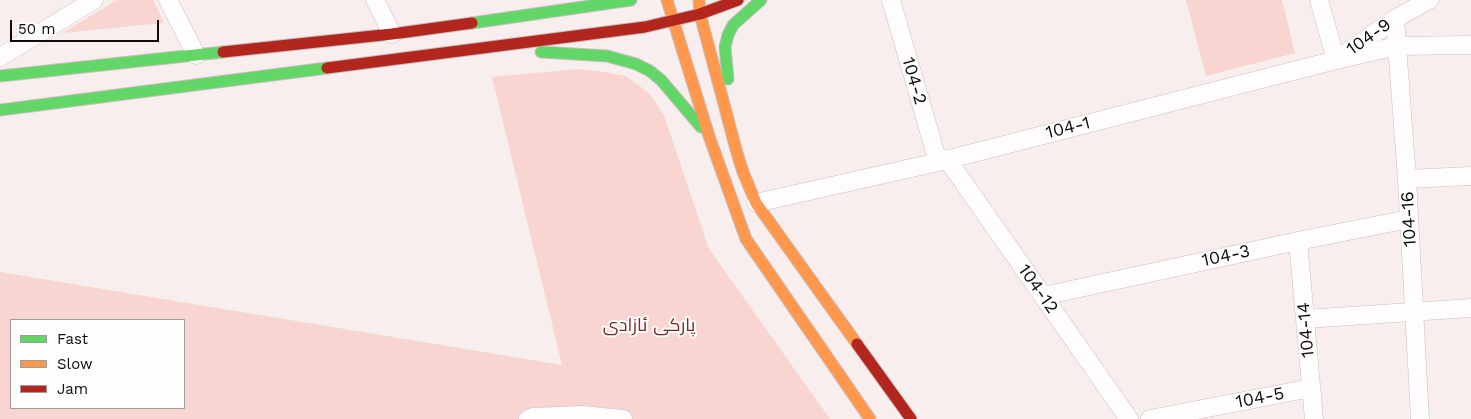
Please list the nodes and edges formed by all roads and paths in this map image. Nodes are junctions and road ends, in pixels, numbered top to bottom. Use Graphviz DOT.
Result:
graph roads {
  1 [pos="94,0"];
  2 [pos="168,0"];
  3 [pos="375,0"];
  4 [pos="586,0"];
  5 [pos="631,0"];
  6 [pos="667,0"];
  7 [pos="699,0"];
  8 [pos="738,0"];
  9 [pos="761,0"];
  10 [pos="890,0"];
  11 [pos="1319,0"];
  12 [pos="1429,0"];
  13 [pos="557,11"];
  14 [pos="700,14"];
  15 [pos="1395,19"];
  16 [pos="673,22"];
  17 [pos="392,34"];
  18 [pos="1471,45"];
  19 [pos="1397,46"];
  20 [pos="484,48"];
  21 [pos="196,55"];
  22 [pos="0,57"];
  23 [pos="1336,60"];
  24 [pos="0,76"];
  25 [pos="0,110"];
  26 [pos="709,136"];
  27 [pos="737,153"];
  28 [pos="942,160"];
  29 [pos="1471,176"];
  30 [pos="1406,179"];
  31 [pos="756,202"];
  32 [pos="1409,219"];
  33 [pos="1298,241"];
  34 [pos="1043,296"];
  35 [pos="1471,308"];
  36 [pos="1414,311"];
  37 [pos="1305,319"];
  38 [pos="1311,388"];
  39 [pos="528,419"];
  40 [pos="623,419"];
  41 [pos="870,419"];
  42 [pos="911,419"];
  43 [pos="1129,419"];
  44 [pos="1150,419"];
  45 [pos="1314,419"];
  46 [pos="1420,419"];
  1 -- 22 [label="street"];
  2 -- 21 [label="street"];
  3 -- 17 [label="street"];
  4 -- 13 [label="main road"];
  5 -- 13 [label="main road"];
  6 -- 16 [label="main road"];
  7 -- 14 [label="main road"];
  8 -- 14 [label="main road"];
  9 -- 27 [label="main road"];
  10 -- 28 [label="street, 104-2"];
  11 -- 23 [label="street"];
  12 -- 15 [label="street, 104-9"];
  13 -- 17 [label="main road"];
  14 -- 16 [label="main road"];
  14 -- 27 [label="main road"];
  15 -- 19 [label="street, 104-16"];
  15 -- 23 [label="street, 104-9"];
  16 -- 20 [label="main road"];
  16 -- 26 [label="main road"];
  17 -- 21 [label="main road"];
  18 -- 19 [label="street, 104-1"];
  19 -- 23 [label="street, 104-1"];
  19 -- 30 [label="street, 104-16"];
  20 -- 25 [label="main road"];
  20 -- 26 [label="main road"];
  21 -- 24 [label="main road"];
  23 -- 28 [label="street, 104-1"];
  26 -- 41 [label="main road"];
  27 -- 31 [label="main road"];
  28 -- 31 [label="street, 104-1"];
  28 -- 34 [label="street, 104-12"];
  29 -- 30 [label="street"];
  30 -- 32 [label="street, 104-16"];
  31 -- 42 [label="main road"];
  32 -- 33 [label="street, 104-3"];
  32 -- 36 [label="street, 104-16"];
  33 -- 34 [label="street, 104-3"];
  33 -- 37 [label="street, 104-14"];
  34 -- 43 [label="street, 104-12"];
  35 -- 36 [label="street"];
  36 -- 37 [label="street"];
  36 -- 46 [label="street, 104-16"];
  37 -- 38 [label="street, 104-14"];
  38 -- 44 [label="street, 104-5"];
  38 -- 45 [label="street, 104-14"];
  39 -- 40 [label="street"];
}
